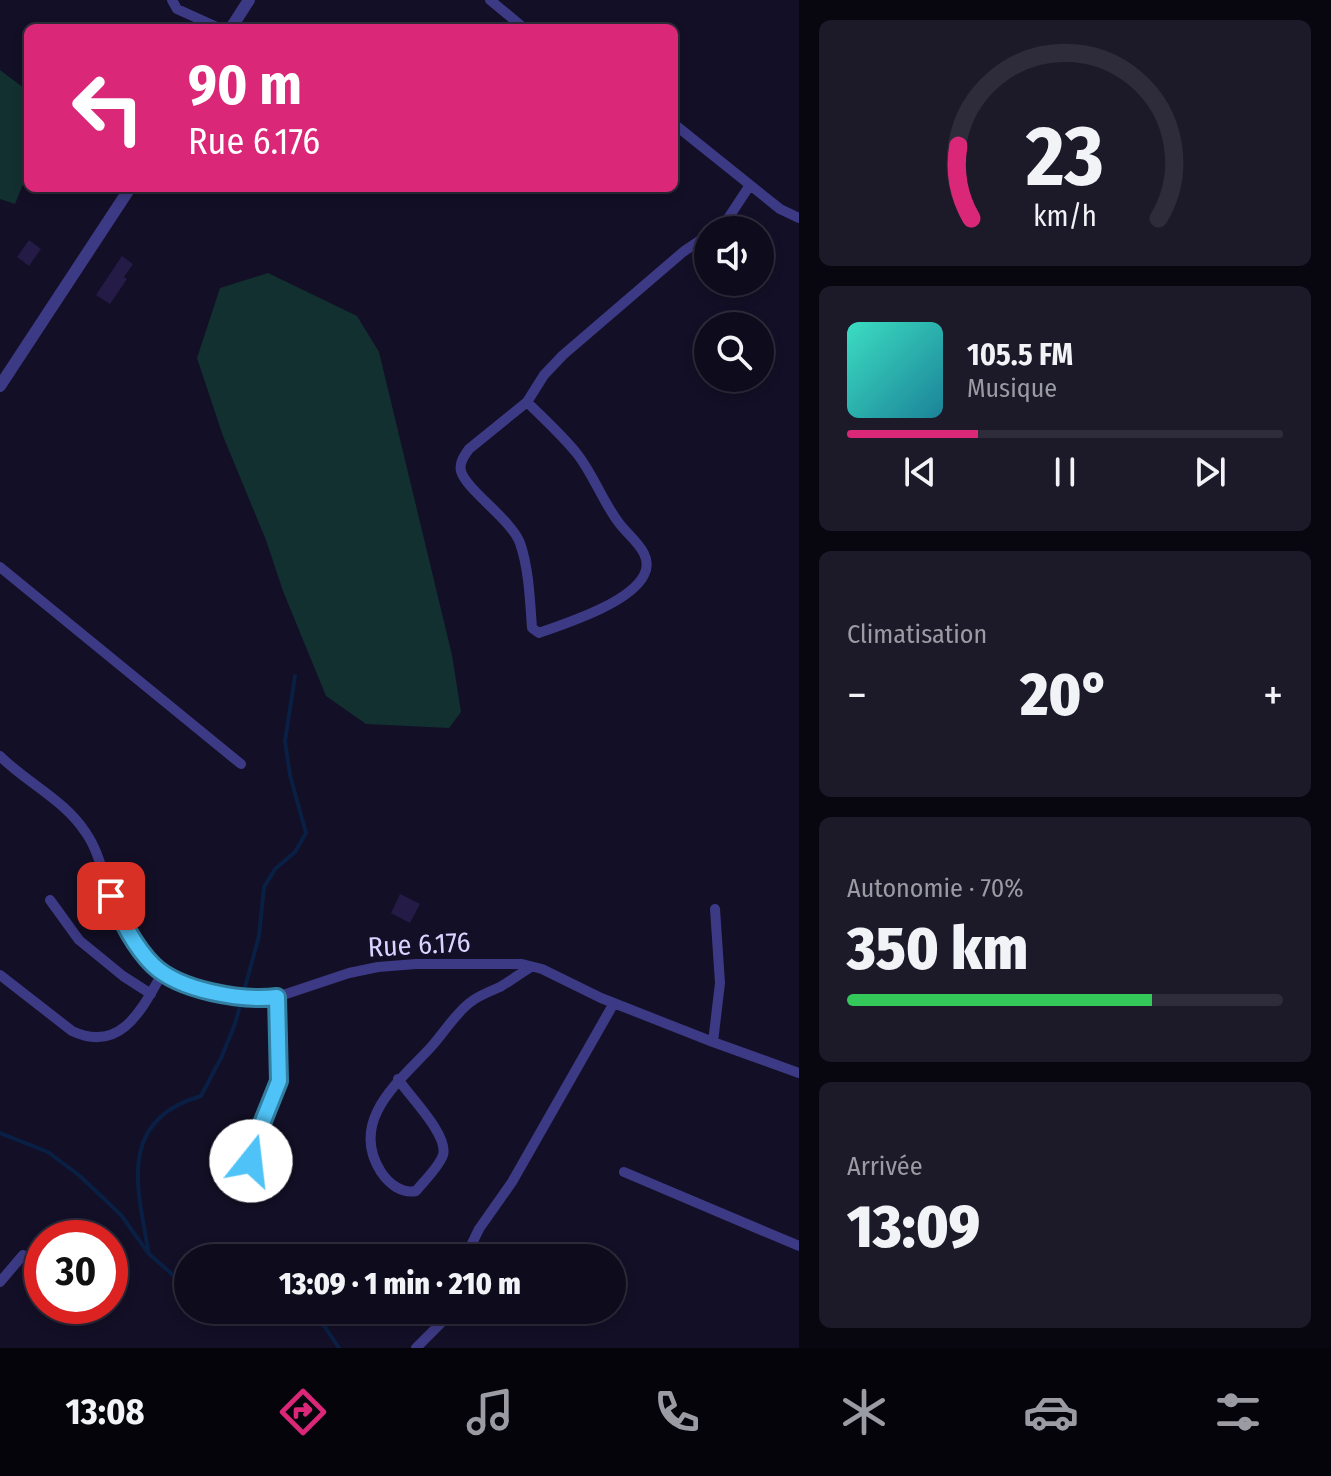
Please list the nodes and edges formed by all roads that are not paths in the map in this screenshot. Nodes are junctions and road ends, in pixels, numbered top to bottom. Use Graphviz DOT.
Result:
graph roads {
  1 [pos="172,0"];
  2 [pos="249,0"];
  3 [pos="490,0"];
  4 [pos="210,24"];
  5 [pos="234,24"];
  6 [pos="519,24"];
  7 [pos="678,127"];
  8 [pos="750,185"];
  9 [pos="127,192"];
  10 [pos="730,216"];
  11 [pos="799,218"];
  12 [pos="694,245"];
  13 [pos="0,386"];
  14 [pos="527,402"];
  15 [pos="0,567"];
  16 [pos="0,756"];
  17 [pos="241,764"];
  18 [pos="50,900"];
  19 [pos="715,909"];
  20 [pos="531,967"];
  21 [pos="163,972"];
  22 [pos="0,975"];
  23 [pos="151,994"];
  24 [pos="277,997"];
  25 [pos="614,1003"];
  26 [pos="713,1042"];
  27 [pos="799,1073"];
  28 [pos="398,1079"];
  29 [pos="624,1172"];
  30 [pos="248,1180"];
  31 [pos="472,1244"];
  32 [pos="799,1246"];
  33 [pos="23,1255"];
  34 [pos="0,1282"];
  35 [pos="440,1324"];
  36 [pos="416,1348"];
  1 -- 4 [label="street"];
  2 -- 5 [label="street"];
  3 -- 6 [label="street"];
  7 -- 8 [label="street"];
  8 -- 10 [label="street"];
  8 -- 11 [label="street"];
  9 -- 13 [label="street"];
  12 -- 14 [label="street"];
  14 -- 14 [label="street"];
  15 -- 17 [label="street"];
  16 -- 21 [label="street, Rue 6.176"];
  18 -- 23 [label="street"];
  19 -- 26 [label="street"];
  20 -- 24 [label="street, Rue 6.176"];
  20 -- 25 [label="street, Rue 6.176"];
  20 -- 28 [label="street"];
  21 -- 23 [label="street"];
  21 -- 24 [label="street, Rue 6.176"];
  22 -- 23 [label="street"];
  24 -- 30 [label="street"];
  25 -- 26 [label="street, Rue 6.176"];
  25 -- 31 [label="street"];
  26 -- 27 [label="street, Rue 6.176"];
  28 -- 28 [label="street"];
  29 -- 32 [label="street"];
  33 -- 34 [label="street"];
  35 -- 36 [label="street"];
}
